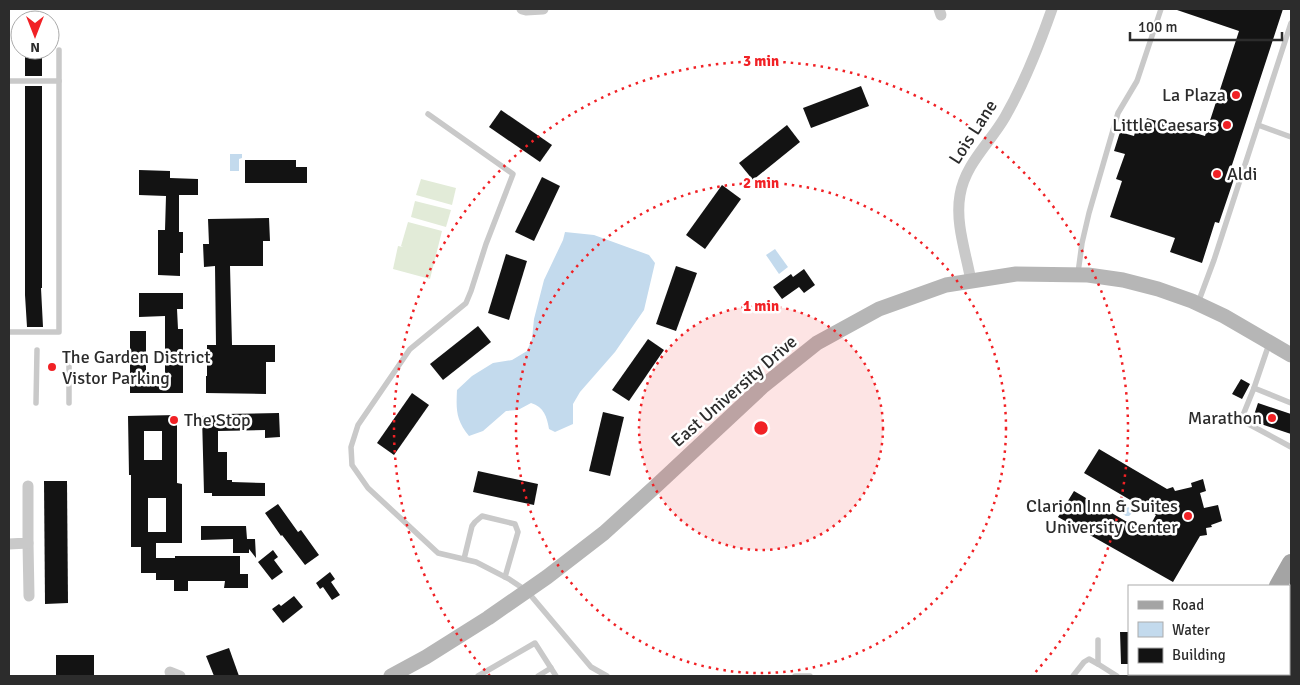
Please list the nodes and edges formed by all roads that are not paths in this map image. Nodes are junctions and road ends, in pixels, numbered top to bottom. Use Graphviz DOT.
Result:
graph roads {
  1 [pos="522,9"];
  2 [pos="543,9"];
  3 [pos="1052,9"];
  4 [pos="1161,9"];
  5 [pos="1291,23"];
  6 [pos="59,60"];
  7 [pos="9,81"];
  8 [pos="59,81"];
  9 [pos="428,114"];
  10 [pos="1258,125"];
  11 [pos="1291,137"];
  12 [pos="1078,275"];
  13 [pos="971,281"];
  14 [pos="1197,304"];
  15 [pos="9,332"];
  16 [pos="1269,342"];
  17 [pos="37,350"];
  18 [pos="69,353"];
  19 [pos="1291,355"];
  20 [pos="1254,388"];
  21 [pos="36,403"];
  22 [pos="69,403"];
  23 [pos="1291,403"];
  24 [pos="1291,447"];
  25 [pos="28,486"];
  26 [pos="28,543"];
  27 [pos="9,544"];
  28 [pos="464,559"];
  29 [pos="1291,563"];
  30 [pos="505,577"];
  31 [pos="1279,585"];
  32 [pos="527,591"];
  33 [pos="29,596"];
  34 [pos="1098,640"];
  35 [pos="1098,664"];
  36 [pos="551,668"];
  37 [pos="391,676"];
  38 [pos="478,676"];
  39 [pos="538,676"];
  40 [pos="556,676"];
  41 [pos="607,676"];
  42 [pos="795,676"];
  43 [pos="810,676"];
  44 [pos="1073,676"];
  45 [pos="1117,676"];
  1 -- 2 [label="street"];
  3 -- 13 [label="street, Lois Lane"];
  4 -- 12 [label="lane"];
  5 -- 10 [label="lane"];
  6 -- 8 [label="lane"];
  7 -- 8 [label="lane"];
  8 -- 15 [label="lane"];
  9 -- 28 [label="lane"];
  10 -- 11 [label="lane"];
  10 -- 14 [label="lane"];
  12 -- 13 [label="main road, East University Drive"];
  12 -- 14 [label="main road, East University Drive"];
  13 -- 32 [label="main road, East University Drive"];
  14 -- 16 [label="main road, East University Drive"];
  16 -- 19 [label="main road, East University Drive"];
  16 -- 20 [label="lane"];
  17 -- 21 [label="lane"];
  18 -- 22 [label="lane"];
  20 -- 23 [label="lane"];
  20 -- 24 [label="lane"];
  25 -- 26 [label="street"];
  26 -- 27 [label="street"];
  26 -- 33 [label="street"];
  28 -- 30 [label="lane"];
  28 -- 30 [label="lane"];
  29 -- 31 [label="main road"];
  30 -- 32 [label="lane"];
  32 -- 37 [label="main road, East University Drive"];
  32 -- 41 [label="lane"];
  34 -- 35 [label="lane"];
  35 -- 44 [label="lane"];
  35 -- 45 [label="lane"];
  36 -- 38 [label="lane"];
  36 -- 39 [label="lane"];
  36 -- 40 [label="lane"];
  42 -- 43 [label="lane"];
}
